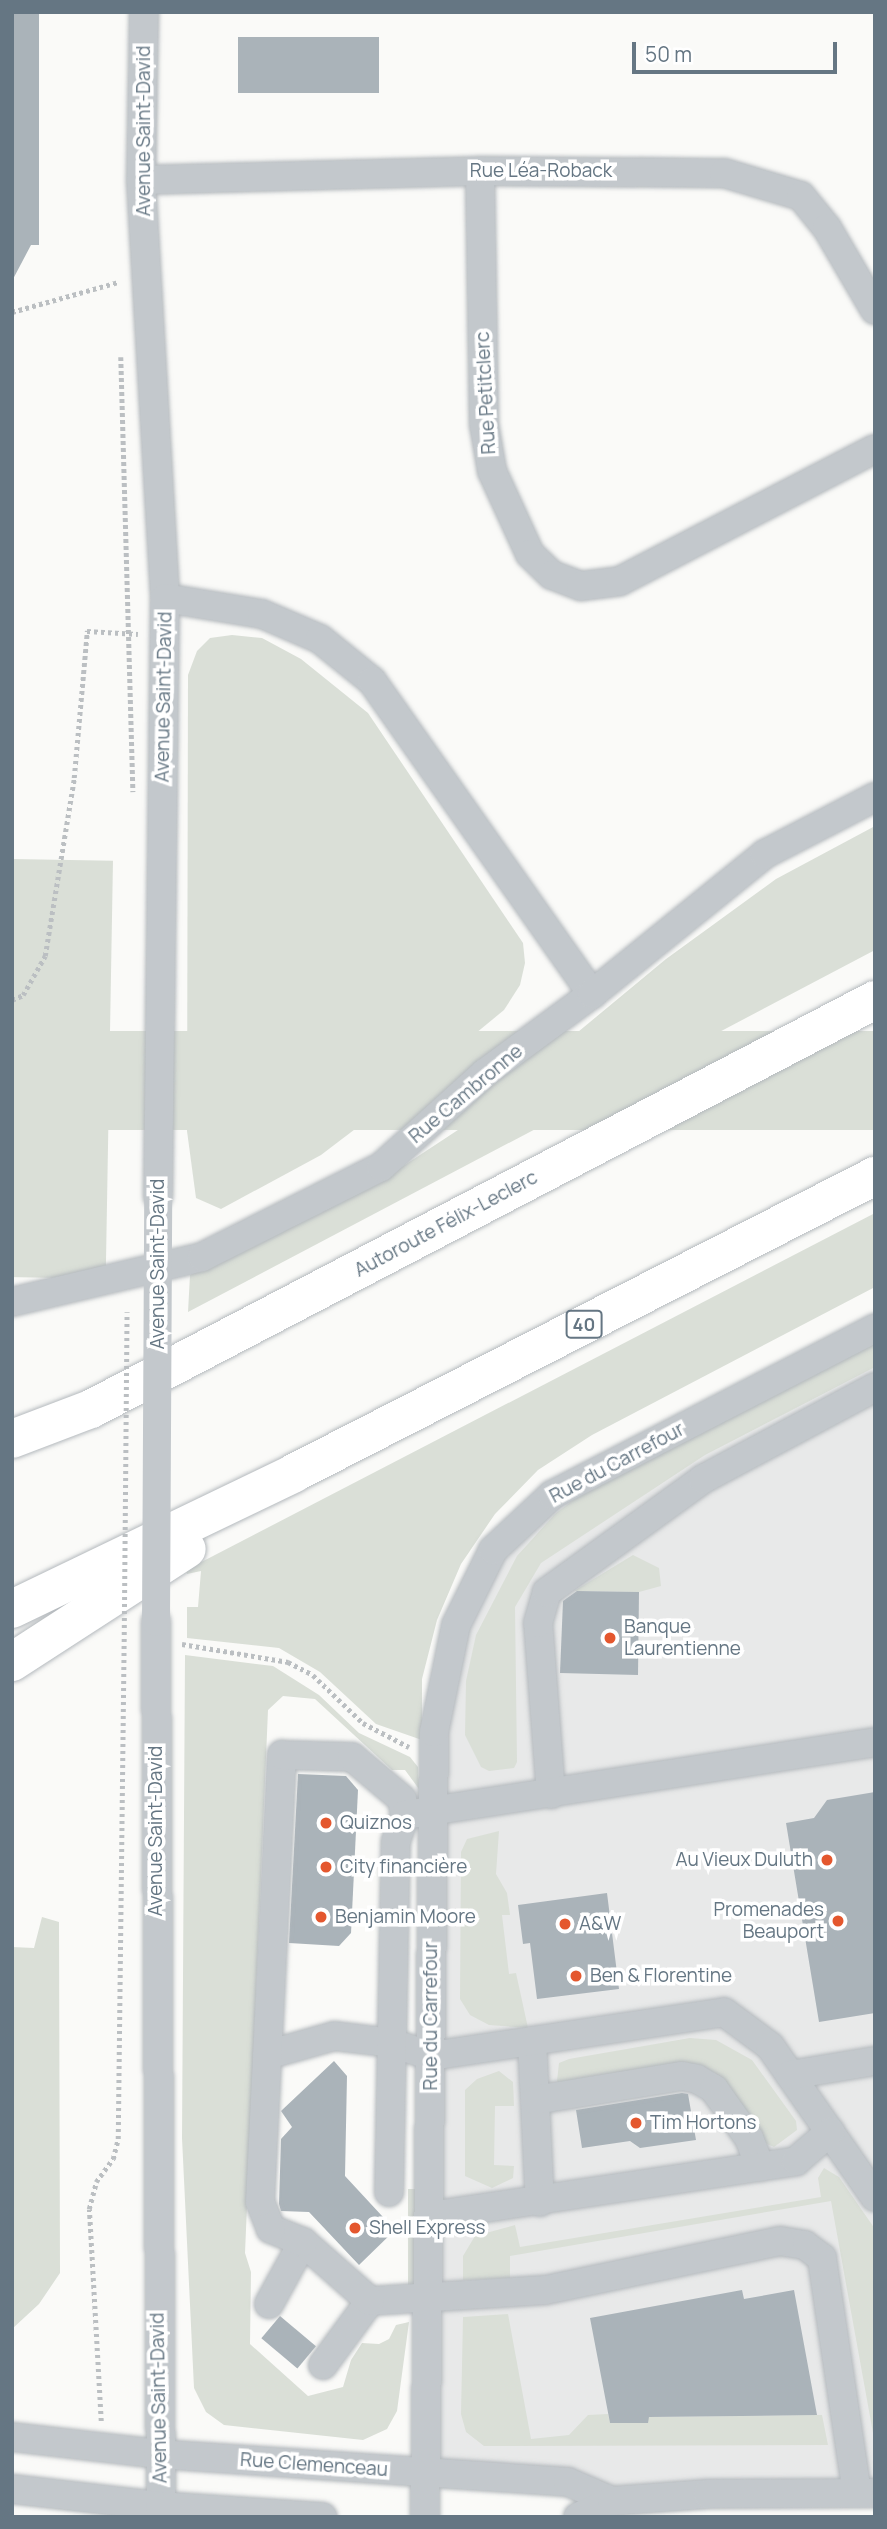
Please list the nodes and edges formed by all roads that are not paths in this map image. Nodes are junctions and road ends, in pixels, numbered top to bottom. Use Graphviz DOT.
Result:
graph roads {
  1 [pos="144,12"];
  2 [pos="480,171"];
  3 [pos="141,180"];
  4 [pos="875,310"];
  5 [pos="875,449"];
  6 [pos="164,598"];
  7 [pos="875,797"];
  8 [pos="592,994"];
  9 [pos="875,1000"];
  10 [pos="875,1176"];
  11 [pos="12,1302"];
  12 [pos="875,1328"];
  13 [pos="875,1387"];
  14 [pos="12,1439"];
  15 [pos="294,1473"];
  16 [pos="12,1609"];
  17 [pos="12,1662"];
  18 [pos="875,1742"];
  19 [pos="551,1794"];
  20 [pos="433,1812"];
  21 [pos="405,1815"];
  22 [pos="532,2042"];
  23 [pos="392,2043"];
  24 [pos="267,2055"];
  25 [pos="431,2056"];
  26 [pos="875,2060"];
  27 [pos="790,2075"];
  28 [pos="535,2100"];
  29 [pos="830,2132"];
  30 [pos="390,2155"];
  31 [pos="430,2155"];
  32 [pos="760,2167"];
  33 [pos="389,2192"];
  34 [pos="875,2197"];
  35 [pos="540,2202"];
  36 [pos="430,2216"];
  37 [pos="303,2242"];
  38 [pos="429,2298"];
  39 [pos="370,2301"];
  40 [pos="269,2304"];
  41 [pos="323,2365"];
  42 [pos="12,2437"];
  43 [pos="158,2454"];
  44 [pos="426,2472"];
  45 [pos="12,2489"];
  46 [pos="866,2493"];
  47 [pos="612,2501"];
  48 [pos="708,2505"];
  49 [pos="160,2511"];
  50 [pos="323,2517"];
  51 [pos="425,2517"];
  52 [pos="578,2517"];
  1 -- 3 [label="street, Avenue Saint-David"];
  2 -- 3 [label="street, Rue Léa-Roback"];
  2 -- 4 [label="street, Rue Léa-Roback"];
  2 -- 5 [label="street, Rue Petitclerc"];
  3 -- 6 [label="street, Avenue Saint-David"];
  6 -- 8 [label="street"];
  6 -- 43 [label="street, Avenue Saint-David, bridge"];
  7 -- 8 [label="street, Rue Cambronne"];
  8 -- 11 [label="street, Rue Cambronne"];
  9 -- 14 [label="highway, Autoroute Félix-Leclerc"];
  10 -- 15 [label="highway, 40"];
  12 -- 20 [label="street, Rue du Carrefour"];
  13 -- 19 [label="street"];
  15 -- 16 [label="highway, 40"];
  15 -- 17 [label="highway"];
  18 -- 19 [label="street"];
  19 -- 20 [label="street"];
  20 -- 21 [label="street"];
  20 -- 25 [label="street, Rue du Carrefour"];
  21 -- 23 [label="street"];
  21 -- 24 [label="street"];
  22 -- 25 [label="street"];
  22 -- 27 [label="street"];
  22 -- 28 [label="street"];
  23 -- 24 [label="street"];
  23 -- 25 [label="street"];
  23 -- 30 [label="street"];
  24 -- 37 [label="street"];
  25 -- 31 [label="street, Rue du Carrefour"];
  26 -- 27 [label="street"];
  27 -- 29 [label="street"];
  28 -- 32 [label="street"];
  28 -- 35 [label="street"];
  29 -- 32 [label="street"];
  29 -- 34 [label="street"];
  30 -- 31 [label="street"];
  30 -- 33 [label="street"];
  31 -- 36 [label="street, Rue du Carrefour"];
  32 -- 35 [label="street"];
  35 -- 36 [label="street"];
  36 -- 38 [label="street, Rue du Carrefour"];
  37 -- 39 [label="street"];
  37 -- 40 [label="street"];
  38 -- 39 [label="street"];
  38 -- 44 [label="street, Rue du Carrefour"];
  38 -- 46 [label="street"];
  39 -- 41 [label="street"];
  42 -- 43 [label="street, Rue Clemenceau"];
  43 -- 44 [label="street, Rue Clemenceau"];
  43 -- 49 [label="street, Avenue Saint-David"];
  44 -- 47 [label="street, Rue Clemenceau"];
  44 -- 51 [label="street, Rue du Carrefour"];
  45 -- 49 [label="street"];
  46 -- 48 [label="street, Rue Clemenceau"];
  47 -- 48 [label="street, Rue Clemenceau"];
  47 -- 52 [label="street, Rue Clemenceau"];
  49 -- 50 [label="street"];
}
